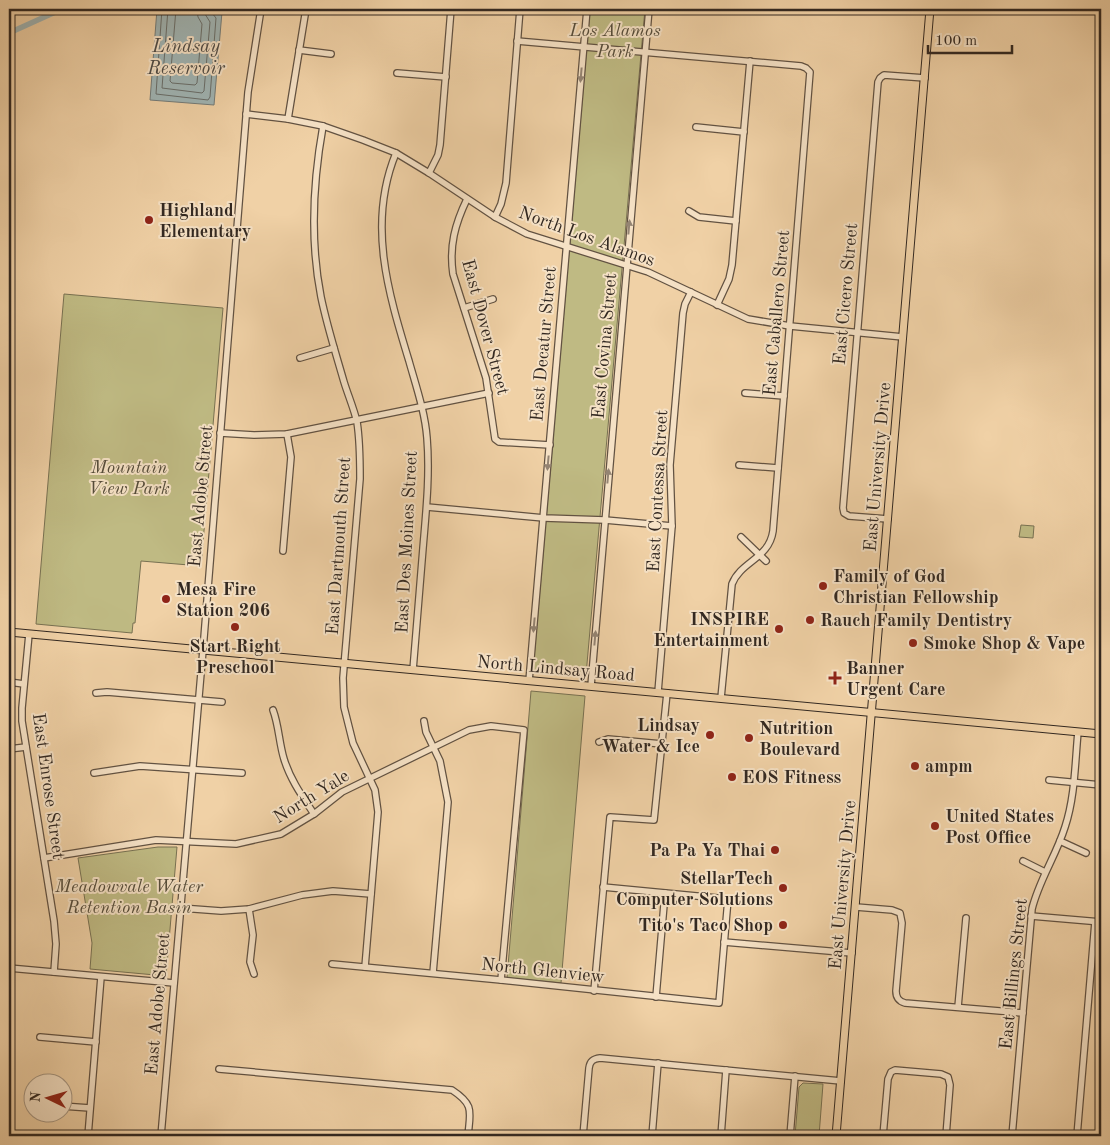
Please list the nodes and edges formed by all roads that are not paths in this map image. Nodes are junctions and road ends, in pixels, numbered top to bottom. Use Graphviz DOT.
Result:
graph roads {
  1 [pos="261,9"];
  2 [pos="306,9"];
  3 [pos="451,9"];
  4 [pos="520,9"];
  5 [pos="587,9"];
  6 [pos="649,9"];
  7 [pos="930,9"];
  8 [pos="517,41"];
  9 [pos="584,46"];
  10 [pos="299,50"];
  11 [pos="644,51"];
  12 [pos="331,54"];
  13 [pos="750,61"];
  14 [pos="397,73"];
  15 [pos="446,78"];
  16 [pos="925,78"];
  17 [pos="246,114"];
  18 [pos="288,119"];
  19 [pos="322,126"];
  20 [pos="696,127"];
  21 [pos="744,132"];
  22 [pos="396,153"];
  23 [pos="429,173"];
  24 [pos="467,199"];
  25 [pos="689,211"];
  26 [pos="495,217"];
  27 [pos="736,221"];
  28 [pos="566,248"];
  29 [pos="626,265"];
  30 [pos="690,292"];
  31 [pos="493,299"];
  32 [pos="717,305"];
  33 [pos="464,308"];
  34 [pos="790,326"];
  35 [pos="857,332"];
  36 [pos="903,337"];
  37 [pos="334,348"];
  38 [pos="300,358"];
  39 [pos="489,393"];
  40 [pos="745,393"];
  41 [pos="784,396"];
  42 [pos="422,407"];
  43 [pos="356,420"];
  44 [pos="220,433"];
  45 [pos="287,434"];
  46 [pos="550,445"];
  47 [pos="739,465"];
  48 [pos="778,468"];
  49 [pos="427,507"];
  50 [pos="544,518"];
  51 [pos="888,519"];
  52 [pos="605,520"];
  53 [pos="672,526"];
  54 [pos="741,537"];
  55 [pos="283,550"];
  56 [pos="760,555"];
  57 [pos="766,560"];
  58 [pos="9,632"];
  59 [pos="29,634"];
  60 [pos="203,650"];
  61 [pos="345,663"];
  62 [pos="413,670"];
  63 [pos="529,681"];
  64 [pos="9,682"];
  65 [pos="24,684"];
  66 [pos="590,686"];
  67 [pos="658,692"];
  68 [pos="96,693"];
  69 [pos="666,693"];
  70 [pos="721,698"];
  71 [pos="198,700"];
  72 [pos="222,702"];
  73 [pos="273,710"];
  74 [pos="872,713"];
  75 [pos="424,721"];
  76 [pos="1078,732"];
  77 [pos="1101,734"];
  78 [pos="599,742"];
  79 [pos="662,744"];
  80 [pos="26,747"];
  81 [pos="434,747"];
  82 [pos="9,749"];
  83 [pos="192,769"];
  84 [pos="94,773"];
  85 [pos="242,773"];
  86 [pos="369,778"];
  87 [pos="1049,780"];
  88 [pos="1073,782"];
  89 [pos="1101,785"];
  90 [pos="314,814"];
  91 [pos="186,841"];
  92 [pos="1060,841"];
  93 [pos="1086,853"];
  94 [pos="44,858"];
  95 [pos="1023,862"];
  96 [pos="1045,872"];
  97 [pos="603,887"];
  98 [pos="665,893"];
  99 [pos="371,894"];
  100 [pos="856,907"];
  101 [pos="181,908"];
  102 [pos="249,909"];
  103 [pos="1031,916"];
  104 [pos="966,918"];
  105 [pos="1098,922"];
  106 [pos="724,942"];
  107 [pos="852,954"];
  108 [pos="332,964"];
  109 [pos="365,967"];
  110 [pos="9,968"];
  111 [pos="54,972"];
  112 [pos="433,973"];
  113 [pos="254,974"];
  114 [pos="101,977"];
  115 [pos="501,980"];
  116 [pos="174,983"];
  117 [pos="594,991"];
  118 [pos="656,997"];
  119 [pos="958,1007"];
  120 [pos="1023,1013"];
  121 [pos="40,1037"];
  122 [pos="96,1042"];
  123 [pos="658,1063"];
  124 [pos="219,1069"];
  125 [pos="726,1070"];
  126 [pos="795,1076"];
  127 [pos="841,1080"];
  128 [pos="72,1107"];
  129 [pos="90,1108"];
  130 [pos="88,1136"];
  131 [pos="161,1136"];
  132 [pos="468,1136"];
  133 [pos="583,1136"];
  134 [pos="652,1136"];
  135 [pos="721,1136"];
  136 [pos="790,1136"];
  137 [pos="836,1136"];
  138 [pos="883,1136"];
  139 [pos="946,1136"];
  140 [pos="1012,1136"];
  141 [pos="1077,1136"];
  1 -- 17 [label="street, East Adobe Street"];
  2 -- 10 [label="street"];
  3 -- 15 [label="street"];
  4 -- 8 [label="street"];
  5 -- 9 [label="street, East Decatur Street"];
  6 -- 11 [label="street, East Covina Street"];
  7 -- 16 [label="main road, East University Drive"];
  8 -- 9 [label="street"];
  8 -- 26 [label="street"];
  9 -- 11 [label="street"];
  9 -- 28 [label="street, East Decatur Street, one-way"];
  10 -- 12 [label="street"];
  10 -- 18 [label="street"];
  11 -- 13 [label="street"];
  29 -- 11 [label="street, East Covina Street, one-way"];
  13 -- 21 [label="street"];
  13 -- 34 [label="street, East Caballero Street"];
  14 -- 15 [label="street"];
  15 -- 23 [label="street"];
  16 -- 35 [label="street, East Cicero Street"];
  16 -- 36 [label="main road, East University Drive"];
  17 -- 18 [label="street, North Los Alamos"];
  17 -- 44 [label="street, East Adobe Street"];
  18 -- 19 [label="street, North Los Alamos"];
  19 -- 22 [label="street, North Los Alamos"];
  19 -- 37 [label="street, East Dartmouth Street"];
  20 -- 21 [label="street"];
  21 -- 27 [label="street"];
  22 -- 23 [label="street, North Los Alamos"];
  22 -- 42 [label="street, East Des Moines Street"];
  23 -- 24 [label="street, North Los Alamos"];
  24 -- 26 [label="street, North Los Alamos"];
  24 -- 33 [label="street, East Dover Street"];
  25 -- 27 [label="street"];
  26 -- 28 [label="street, North Los Alamos"];
  27 -- 32 [label="street"];
  28 -- 29 [label="street, North Los Alamos"];
  28 -- 46 [label="street, East Decatur Street"];
  29 -- 30 [label="street, North Los Alamos"];
  52 -- 29 [label="street, East Covina Street, one-way"];
  30 -- 32 [label="street, North Los Alamos"];
  30 -- 53 [label="street, East Contessa Street"];
  31 -- 33 [label="street"];
  32 -- 34 [label="street, North Los Alamos"];
  33 -- 39 [label="street, East Dover Street"];
  34 -- 35 [label="street, North Los Alamos"];
  34 -- 41 [label="street, East Caballero Street"];
  35 -- 36 [label="street, North Los Alamos"];
  35 -- 51 [label="street, East Cicero Street"];
  36 -- 51 [label="main road, East University Drive"];
  37 -- 38 [label="street"];
  37 -- 43 [label="street, East Dartmouth Street"];
  39 -- 42 [label="street"];
  39 -- 46 [label="street, East Dover Street"];
  40 -- 41 [label="street"];
  41 -- 48 [label="street, East Caballero Street"];
  42 -- 43 [label="street"];
  42 -- 49 [label="street, East Des Moines Street"];
  43 -- 45 [label="street"];
  43 -- 61 [label="street, East Dartmouth Street"];
  44 -- 45 [label="street"];
  44 -- 60 [label="street, East Adobe Street"];
  45 -- 55 [label="street"];
  46 -- 50 [label="street, East Decatur Street, one-way"];
  47 -- 48 [label="street"];
  48 -- 56 [label="street, East Caballero Street"];
  49 -- 50 [label="street"];
  49 -- 62 [label="street, East Des Moines Street"];
  50 -- 52 [label="street"];
  50 -- 63 [label="street, East Decatur Street, one-way"];
  51 -- 74 [label="main road, East University Drive"];
  52 -- 53 [label="street"];
  66 -- 52 [label="street, East Covina Street, one-way"];
  53 -- 67 [label="street, East Contessa Street"];
  54 -- 56 [label="street"];
  56 -- 57 [label="street"];
  56 -- 70 [label="street, East Caballero Street"];
  58 -- 59 [label="main road, North Lindsay Road"];
  59 -- 60 [label="main road, North Lindsay Road"];
  59 -- 65 [label="street, East Enrose Street"];
  60 -- 61 [label="main road, North Lindsay Road"];
  60 -- 71 [label="street, East Adobe Street"];
  61 -- 62 [label="main road, North Lindsay Road"];
  61 -- 86 [label="street, East Dartmouth Street"];
  62 -- 63 [label="main road, North Lindsay Road"];
  63 -- 66 [label="main road, North Lindsay Road"];
  64 -- 65 [label="street"];
  65 -- 80 [label="street, East Enrose Street"];
  66 -- 67 [label="main road, North Lindsay Road"];
  67 -- 69 [label="main road, North Lindsay Road"];
  68 -- 71 [label="street"];
  69 -- 70 [label="main road, North Lindsay Road"];
  69 -- 79 [label="street"];
  70 -- 74 [label="main road, North Lindsay Road"];
  71 -- 72 [label="street"];
  71 -- 83 [label="street, East Adobe Street"];
  73 -- 90 [label="street"];
  74 -- 76 [label="main road, North Lindsay Road"];
  74 -- 100 [label="main road, East University Drive"];
  75 -- 81 [label="street"];
  76 -- 77 [label="main road, North Lindsay Road"];
  76 -- 88 [label="street, East Billings Street"];
  78 -- 79 [label="street"];
  79 -- 97 [label="street"];
  80 -- 82 [label="street"];
  80 -- 94 [label="street, East Enrose Street"];
  81 -- 86 [label="street, North Yale"];
  81 -- 112 [label="street"];
  81 -- 115 [label="street, North Yale"];
  83 -- 84 [label="street"];
  83 -- 85 [label="street"];
  83 -- 91 [label="street, East Adobe Street"];
  86 -- 90 [label="street, North Yale"];
  86 -- 99 [label="street, East Dartmouth Street"];
  87 -- 88 [label="street"];
  88 -- 89 [label="street"];
  88 -- 92 [label="street, East Billings Street"];
  90 -- 91 [label="street, North Yale"];
  91 -- 94 [label="street, North Yale"];
  91 -- 101 [label="street, East Adobe Street"];
  92 -- 93 [label="street"];
  92 -- 96 [label="street, East Billings Street"];
  94 -- 111 [label="street, East Enrose Street"];
  95 -- 96 [label="street"];
  96 -- 103 [label="street, East Billings Street"];
  97 -- 98 [label="street"];
  97 -- 117 [label="street"];
  98 -- 106 [label="street"];
  98 -- 118 [label="street"];
  99 -- 102 [label="street"];
  99 -- 109 [label="street, East Dartmouth Street"];
  100 -- 107 [label="main road, East University Drive"];
  100 -- 119 [label="street"];
  101 -- 102 [label="street"];
  101 -- 116 [label="street, East Adobe Street"];
  102 -- 113 [label="street"];
  103 -- 105 [label="street"];
  103 -- 120 [label="street, East Billings Street"];
  104 -- 119 [label="street"];
  105 -- 141 [label="street"];
  106 -- 107 [label="street"];
  106 -- 118 [label="street, North Glenview"];
  107 -- 127 [label="main road, East University Drive"];
  108 -- 109 [label="street, North Glenview"];
  109 -- 112 [label="street, North Glenview"];
  110 -- 111 [label="street"];
  111 -- 114 [label="street"];
  112 -- 115 [label="street, North Glenview"];
  114 -- 116 [label="street"];
  114 -- 122 [label="street"];
  115 -- 117 [label="street, North Glenview"];
  116 -- 131 [label="street, East Adobe Street"];
  117 -- 118 [label="street, North Glenview"];
  119 -- 120 [label="street"];
  120 -- 140 [label="street, East Billings Street"];
  121 -- 122 [label="street"];
  122 -- 129 [label="street"];
  123 -- 125 [label="street"];
  123 -- 133 [label="street"];
  123 -- 134 [label="street"];
  124 -- 132 [label="street"];
  125 -- 126 [label="street"];
  125 -- 135 [label="street"];
  126 -- 127 [label="street"];
  126 -- 136 [label="street"];
  127 -- 137 [label="main road, East University Drive"];
  128 -- 129 [label="street"];
  129 -- 130 [label="street"];
  138 -- 139 [label="street"];
}
